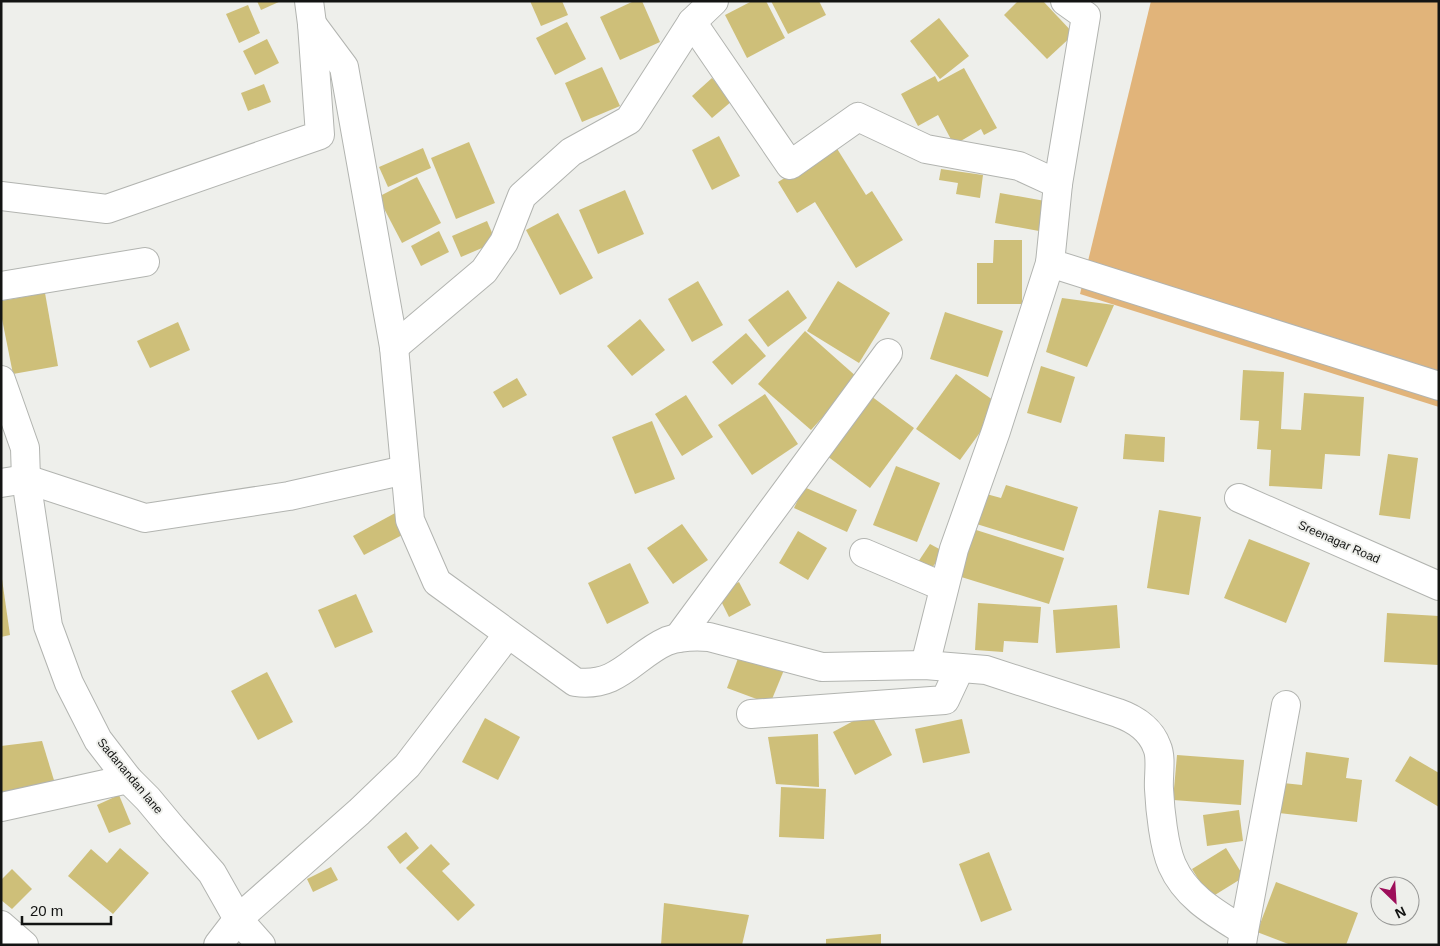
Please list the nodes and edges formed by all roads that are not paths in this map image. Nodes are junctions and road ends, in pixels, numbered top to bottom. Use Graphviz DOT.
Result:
graph roads {
  1 [pos="714,1"];
  2 [pos="1065,1"];
  3 [pos="310,13"];
  4 [pos="692,22"];
  5 [pos="1058,184"];
  6 [pos="1,196"];
  7 [pos="145,262"];
  8 [pos="1050,263"];
  9 [pos="1,286"];
  10 [pos="394,347"];
  11 [pos="888,353"];
  12 [pos="1,380"];
  13 [pos="1439,386"];
  14 [pos="406,470"];
  15 [pos="13,481"];
  16 [pos="1239,498"];
  17 [pos="864,553"];
  18 [pos="1439,586"];
  19 [pos="944,587"];
  20 [pos="508,634"];
  21 [pos="678,638"];
  22 [pos="925,665"];
  23 [pos="960,668"];
  24 [pos="1286,705"];
  25 [pos="751,714"];
  26 [pos="128,779"];
  27 [pos="1,807"];
  28 [pos="238,919"];
  29 [pos="1,925"];
  30 [pos="1243,941"];
  31 [pos="24,945"];
  32 [pos="218,945"];
  33 [pos="261,945"];
  1 -- 4 [label="street"];
  2 -- 5 [label="street"];
  3 -- 6 [label="street"];
  3 -- 10 [label="street"];
  4 -- 5 [label="street"];
  4 -- 10 [label="street"];
  5 -- 8 [label="street"];
  7 -- 9 [label="street"];
  8 -- 13 [label="street"];
  8 -- 19 [label="street"];
  10 -- 14 [label="street"];
  11 -- 21 [label="street"];
  12 -- 15 [label="street, Sadanandan lane"];
  14 -- 15 [label="street"];
  14 -- 20 [label="street"];
  15 -- 26 [label="street, Sadanandan lane"];
  16 -- 18 [label="street, Sreenagar Road"];
  17 -- 19 [label="street"];
  19 -- 22 [label="street"];
  20 -- 21 [label="street"];
  20 -- 28 [label="street"];
  21 -- 22 [label="street"];
  22 -- 23 [label="street"];
  23 -- 25 [label="street"];
  23 -- 30 [label="street"];
  24 -- 30 [label="street"];
  26 -- 27 [label="street"];
  26 -- 28 [label="street, Sadanandan lane"];
  28 -- 32 [label="street"];
  28 -- 33 [label="street, Sadanandan lane"];
  29 -- 31 [label="street"];
}
